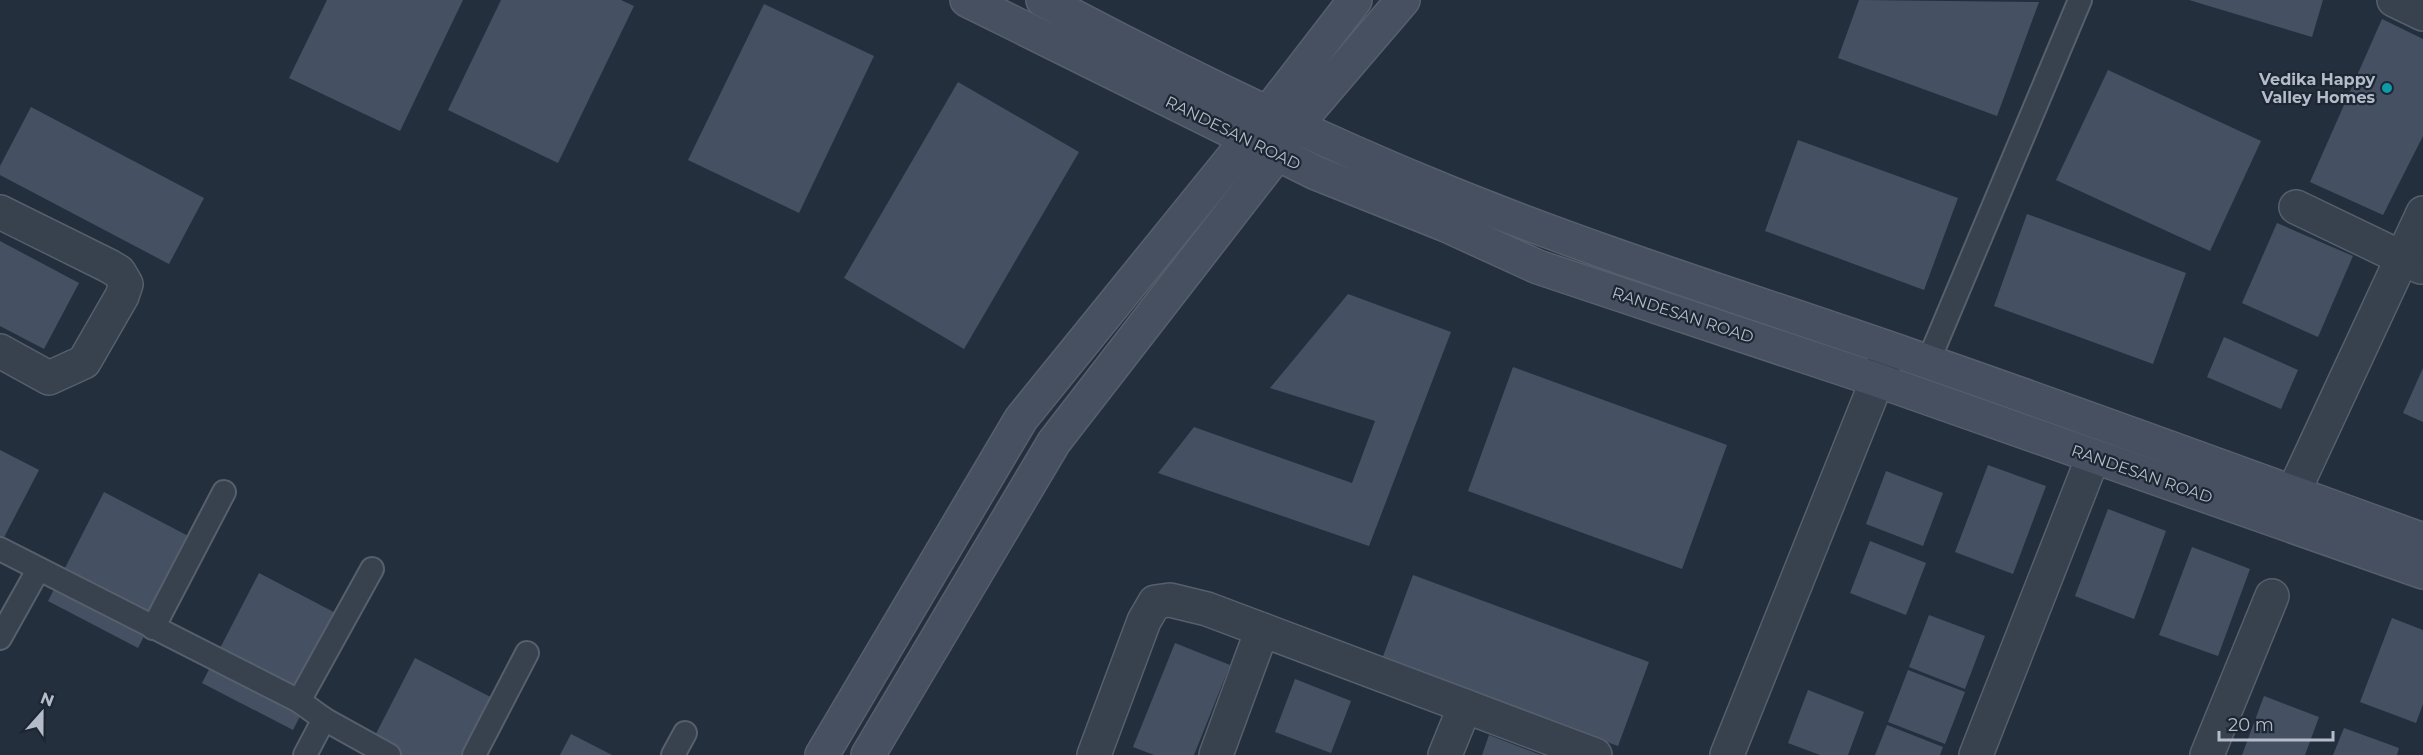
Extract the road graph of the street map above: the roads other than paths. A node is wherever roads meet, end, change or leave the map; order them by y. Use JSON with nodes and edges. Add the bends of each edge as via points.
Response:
{"nodes":[{"id":1,"x":967,"y":0,"type":"edge"},
{"id":2,"x":1043,"y":0,"type":"edge"},
{"id":3,"x":1354,"y":0,"type":"edge"},
{"id":4,"x":1403,"y":0,"type":"edge"},
{"id":5,"x":2080,"y":0,"type":"edge"},
{"id":6,"x":2394,"y":0,"type":"edge"},
{"id":7,"x":2423,"y":14,"type":"edge"},
{"id":8,"x":1266,"y":112,"type":"junction"},
{"id":9,"x":1296,"y":125,"type":"junction"},
{"id":10,"x":1247,"y":140,"type":"junction"},
{"id":11,"x":1277,"y":154,"type":"junction"},
{"id":12,"x":2296,"y":207,"type":"dead end"},
{"id":13,"x":0,"y":212,"type":"edge"},
{"id":14,"x":2423,"y":213,"type":"edge"},
{"id":15,"x":2413,"y":263,"type":"edge"},
{"id":16,"x":1890,"y":348,"type":"junction"},
{"id":17,"x":0,"y":351,"type":"edge"},
{"id":18,"x":1928,"y":362,"type":"junction"},
{"id":19,"x":1877,"y":380,"type":"junction"},
{"id":20,"x":2093,"y":457,"type":"junction"},
{"id":21,"x":224,"y":492,"type":"dead end"},
{"id":22,"x":2293,"y":493,"type":"junction"},
{"id":23,"x":2423,"y":540,"type":"edge"},
{"id":24,"x":0,"y":549,"type":"edge"},
{"id":25,"x":372,"y":569,"type":"dead end"},
{"id":26,"x":38,"y":570,"type":"junction"},
{"id":27,"x":2423,"y":573,"type":"edge"},
{"id":28,"x":2272,"y":597,"type":"dead end"},
{"id":29,"x":153,"y":628,"type":"junction"},
{"id":30,"x":1262,"y":630,"type":"junction"},
{"id":31,"x":0,"y":638,"type":"edge"},
{"id":32,"x":526,"y":653,"type":"dead end"},
{"id":33,"x":299,"y":701,"type":"junction"},
{"id":34,"x":1465,"y":706,"type":"junction"},
{"id":35,"x":324,"y":719,"type":"junction"},
{"id":36,"x":685,"y":733,"type":"dead end"},
{"id":37,"x":305,"y":755,"type":"edge"},
{"id":38,"x":389,"y":755,"type":"edge"},
{"id":39,"x":474,"y":755,"type":"edge"},
{"id":40,"x":673,"y":755,"type":"edge"},
{"id":41,"x":822,"y":755,"type":"edge"},
{"id":42,"x":868,"y":755,"type":"edge"},
{"id":43,"x":1094,"y":755,"type":"edge"},
{"id":44,"x":1216,"y":755,"type":"edge"},
{"id":45,"x":1445,"y":755,"type":"edge"},
{"id":46,"x":1595,"y":755,"type":"edge"},
{"id":47,"x":1727,"y":755,"type":"edge"},
{"id":48,"x":1976,"y":755,"type":"edge"},
{"id":49,"x":2207,"y":755,"type":"edge"}],
"edges":[{"from":1,"to":10,"type":"street","name":"RANDESAN ROAD"},
{"from":2,"to":8,"type":"street","name":"RANDESAN ROAD"},
{"from":3,"to":8,"type":"street"},
{"from":4,"to":9,"type":"street"},
{"from":5,"to":18,"type":"lane"},
{"from":6,"to":7,"type":"street"},
{"from":8,"to":9,"type":"street","name":"RANDESAN ROAD"},
{"from":8,"to":10,"type":"street"},
{"from":9,"to":11,"type":"street"},
{"from":9,"to":16,"type":"street","name":"RANDESAN ROAD","via":[[1457,196],[1683,280]]},
{"from":10,"to":11,"type":"street","name":"RANDESAN ROAD"},
{"from":10,"to":41,"type":"street","via":[[1021,420]]},
{"from":11,"to":19,"type":"street","name":"RANDESAN ROAD","via":[[1538,267]]},
{"from":11,"to":42,"type":"street","via":[[1054,442]]},
{"from":12,"to":15,"type":"street"},
{"from":13,"to":17,"type":"street","via":[[109,266],[119,272],[126,284],[84,362],[48,378]]},
{"from":14,"to":15,"type":"street"},
{"from":15,"to":22,"type":"street"},
{"from":16,"to":18,"type":"street","name":"RANDESAN ROAD"},
{"from":16,"to":19,"type":"street"},
{"from":18,"to":22,"type":"street","name":"RANDESAN ROAD"},
{"from":19,"to":20,"type":"street","name":"RANDESAN ROAD"},
{"from":19,"to":47,"type":"street"},
{"from":20,"to":27,"type":"street","name":"RANDESAN ROAD"},
{"from":20,"to":48,"type":"street"},
{"from":21,"to":29,"type":"lane"},
{"from":22,"to":23,"type":"street","name":"RANDESAN ROAD"},
{"from":24,"to":26,"type":"lane"},
{"from":25,"to":33,"type":"lane"},
{"from":26,"to":29,"type":"lane"},
{"from":26,"to":31,"type":"lane"},
{"from":28,"to":49,"type":"street"},
{"from":29,"to":33,"type":"lane"},
{"from":30,"to":34,"type":"street"},
{"from":30,"to":43,"type":"street","via":[[1188,604],[1155,602],[1144,621]]},
{"from":30,"to":44,"type":"street"},
{"from":32,"to":39,"type":"lane"},
{"from":33,"to":35,"type":"lane"},
{"from":34,"to":45,"type":"street"},
{"from":34,"to":46,"type":"street"},
{"from":35,"to":37,"type":"lane"},
{"from":35,"to":38,"type":"lane"},
{"from":36,"to":40,"type":"lane"}]}
